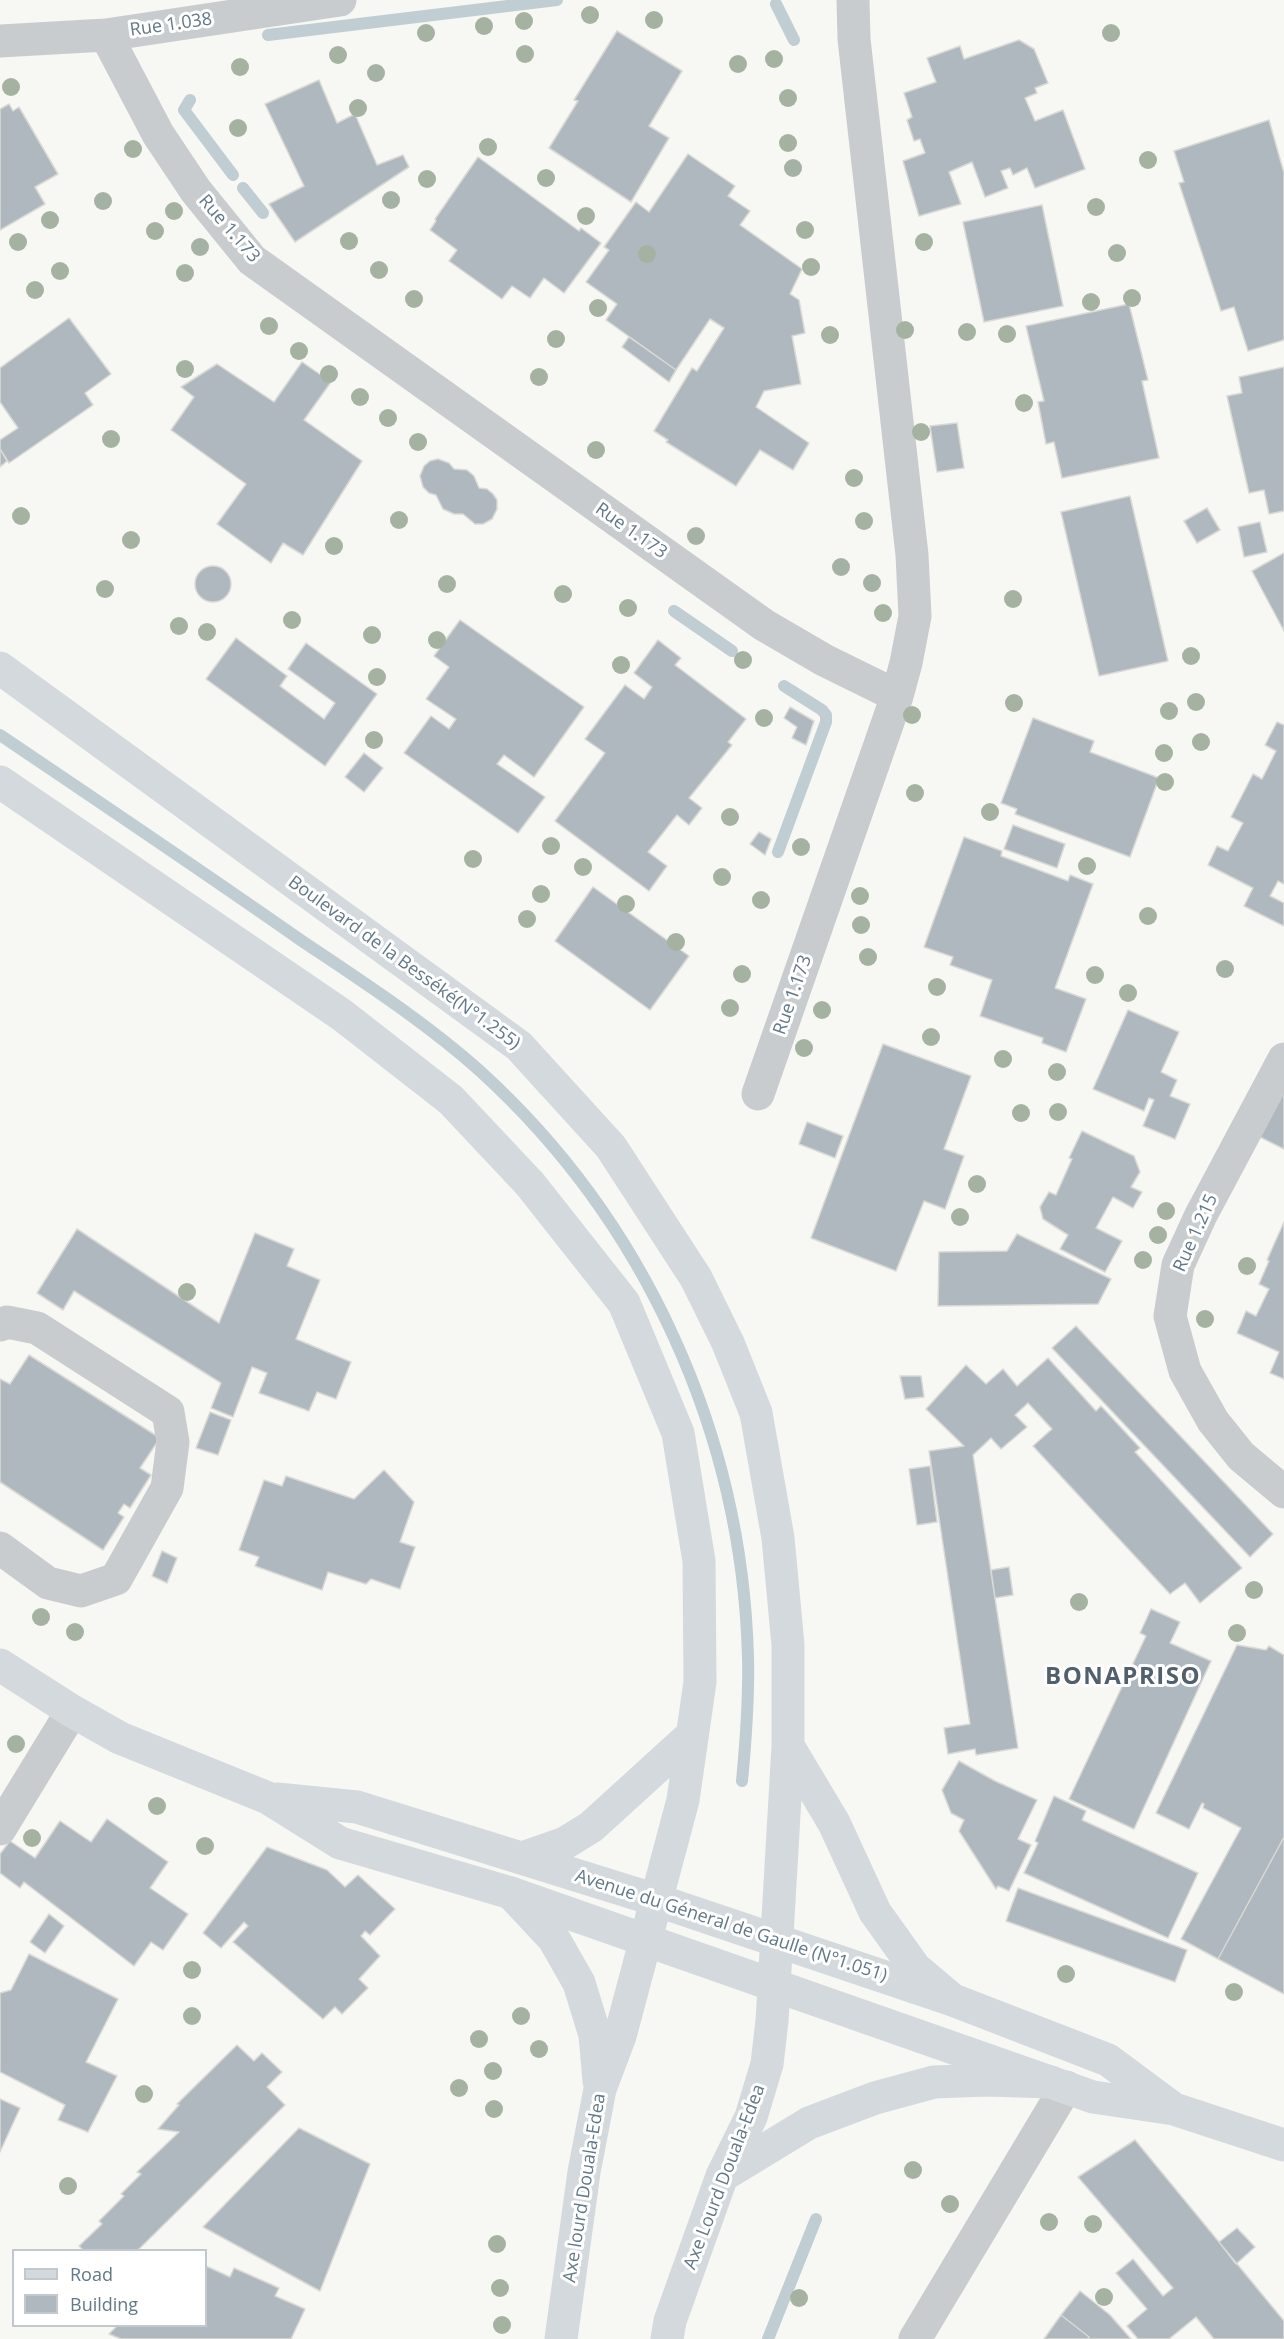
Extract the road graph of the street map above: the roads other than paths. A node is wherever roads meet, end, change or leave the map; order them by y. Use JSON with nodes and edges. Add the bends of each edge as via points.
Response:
{"nodes":[{"id":1,"x":340,"y":0,"type":"edge"},
{"id":2,"x":853,"y":0,"type":"edge"},
{"id":3,"x":106,"y":35,"type":"junction"},
{"id":4,"x":0,"y":41,"type":"edge"},
{"id":5,"x":0,"y":668,"type":"edge"},
{"id":6,"x":897,"y":696,"type":"junction"},
{"id":7,"x":0,"y":782,"type":"edge"},
{"id":8,"x":1284,"y":1059,"type":"edge"},
{"id":9,"x":758,"y":1094,"type":"dead end"},
{"id":10,"x":0,"y":1325,"type":"edge"},
{"id":11,"x":1284,"y":1492,"type":"edge"},
{"id":12,"x":0,"y":1548,"type":"edge"},
{"id":13,"x":0,"y":1665,"type":"edge"},
{"id":14,"x":72,"y":1711,"type":"junction"},
{"id":15,"x":691,"y":1736,"type":"junction"},
{"id":16,"x":788,"y":1746,"type":"junction"},
{"id":17,"x":268,"y":1798,"type":"junction"},
{"id":18,"x":0,"y":1829,"type":"edge"},
{"id":19,"x":522,"y":1858,"type":"junction"},
{"id":20,"x":511,"y":1893,"type":"junction"},
{"id":21,"x":656,"y":1900,"type":"junction"},
{"id":22,"x":646,"y":1940,"type":"junction"},
{"id":23,"x":777,"y":1940,"type":"junction"},
{"id":24,"x":774,"y":1985,"type":"junction"},
{"id":25,"x":953,"y":2000,"type":"junction"},
{"id":26,"x":1058,"y":2084,"type":"junction"},
{"id":27,"x":600,"y":2089,"type":"junction"},
{"id":28,"x":1174,"y":2109,"type":"junction"},
{"id":29,"x":1284,"y":2145,"type":"edge"},
{"id":30,"x":723,"y":2176,"type":"junction"},
{"id":31,"x":561,"y":2339,"type":"edge"},
{"id":32,"x":667,"y":2339,"type":"edge"},
{"id":33,"x":915,"y":2339,"type":"edge"}],
"edges":[{"from":1,"to":3,"type":"street","name":"Rue 1.038"},
{"from":2,"to":6,"type":"street","via":[[854,39],[912,555],[915,616]]},
{"from":3,"to":4,"type":"street","name":"Rue 1.038"},
{"from":3,"to":6,"type":"street","name":"Rue 1.173","via":[[158,134],[196,191],[252,260],[764,625]]},
{"from":5,"to":16,"type":"main road","name":"Boulevard de la Besséké(N°1.255)","via":[[519,1046],[611,1147],[696,1278],[756,1413],[779,1549],[788,1645]]},
{"from":6,"to":9,"type":"street","name":"Rue 1.173"},
{"from":7,"to":15,"type":"main road","via":[[342,1015],[451,1100],[530,1184],[624,1303],[678,1432],[696,1540],[700,1682]]},
{"from":8,"to":11,"type":"street","name":"Rue 1.215","via":[[1178,1265],[1170,1316],[1185,1371],[1213,1421],[1241,1456]]},
{"from":10,"to":12,"type":"street","via":[[7,1322],[38,1328],[168,1412],[173,1442],[167,1488],[116,1579],[81,1591],[48,1583]]},
{"from":13,"to":14,"type":"main road","name":"Avenue du Géneral de Gaulle (N°1.051)"},
{"from":14,"to":17,"type":"main road","name":"Avenue du Géneral de Gaulle (N°1.051)","via":[[120,1738]]},
{"from":14,"to":18,"type":"street"},
{"from":15,"to":19,"type":"main road","via":[[591,1827],[565,1843]]},
{"from":15,"to":21,"type":"main road","via":[[683,1800]]},
{"from":16,"to":23,"type":"main road","name":"Boulevard de la Besséké(N°1.255)"},
{"from":16,"to":25,"type":"main road","via":[[834,1823],[875,1912],[915,1968]]},
{"from":17,"to":19,"type":"main road","name":"Avenue du Géneral de Gaulle (N°1.051)","via":[[357,1807]]},
{"from":17,"to":20,"type":"main road","name":"Avenue du Géneral de Gaulle (N°1.051)","via":[[340,1843]]},
{"from":19,"to":21,"type":"main road","name":"Avenue du Géneral de Gaulle (N°1.051)"},
{"from":20,"to":22,"type":"main road","name":"Avenue du Géneral de Gaulle (N°1.051)"},
{"from":20,"to":27,"type":"main road","via":[[554,1939],[579,1983],[595,2035]]},
{"from":21,"to":22,"type":"main road","name":"Axe lourd Douala-Edea"},
{"from":21,"to":23,"type":"main road","name":"Avenue du Géneral de Gaulle (N°1.051)"},
{"from":22,"to":24,"type":"main road","name":"Avenue du Géneral de Gaulle (N°1.051)"},
{"from":22,"to":27,"type":"main road","name":"Axe lourd Douala-Edea","via":[[620,2036]]},
{"from":23,"to":24,"type":"main road","name":"Axe Lourd Douala-Edea"},
{"from":23,"to":25,"type":"main road","name":"Avenue du Géneral de Gaulle (N°1.051)"},
{"from":24,"to":26,"type":"main road","name":"Avenue du Géneral de Gaulle (N°1.051)"},
{"from":24,"to":30,"type":"main road","name":"Axe Lourd Douala-Edea","via":[[767,2064],[751,2117]]},
{"from":25,"to":28,"type":"main road","name":"Avenue du Géneral de Gaulle (N°1.051)","via":[[1107,2060]]},
{"from":26,"to":28,"type":"main road","name":"Avenue du Géneral de Gaulle (N°1.051)","via":[[1093,2097]]},
{"from":26,"to":30,"type":"main road","via":[[933,2082],[808,2123]]},
{"from":26,"to":33,"type":"street"},
{"from":27,"to":31,"type":"main road","name":"Axe lourd Douala-Edea","via":[[584,2172]]},
{"from":28,"to":29,"type":"main road","name":"Avenue du Géneral de Gaulle (N°1.051)"},
{"from":30,"to":32,"type":"main road","name":"Axe Lourd Douala-Edea","via":[[670,2320]]}]}
